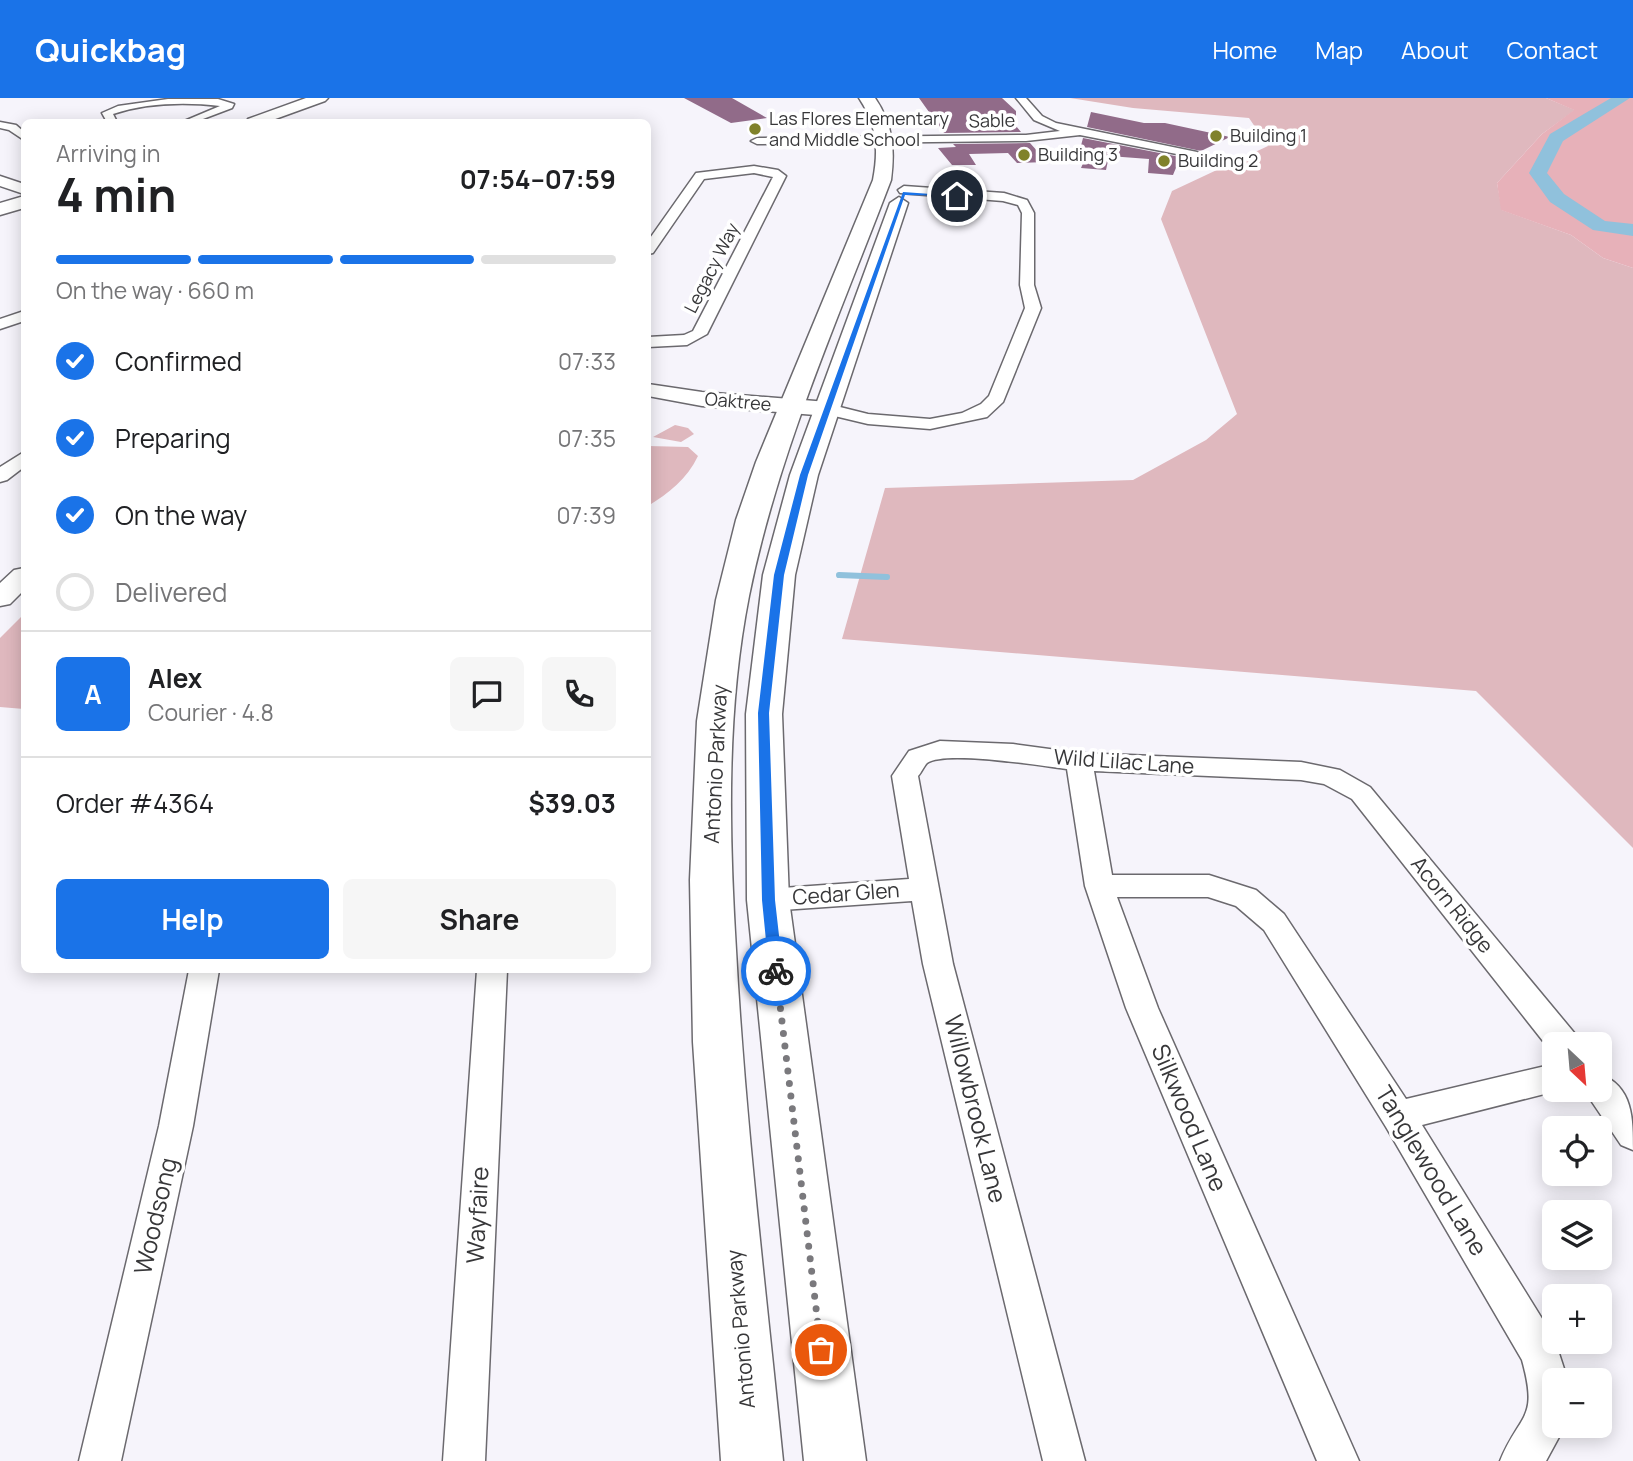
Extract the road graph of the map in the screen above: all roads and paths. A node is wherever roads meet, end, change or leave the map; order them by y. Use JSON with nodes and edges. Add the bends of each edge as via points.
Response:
{"nodes":[{"id":1,"x":320,"y":98,"type":"edge"},
{"id":2,"x":341,"y":98,"type":"edge"},
{"id":3,"x":867,"y":98,"type":"edge"},
{"id":4,"x":1021,"y":98,"type":"edge"},
{"id":5,"x":110,"y":119,"type":"edge"},
{"id":6,"x":196,"y":119,"type":"edge"},
{"id":7,"x":262,"y":119,"type":"edge"},
{"id":8,"x":284,"y":119,"type":"edge"},
{"id":9,"x":0,"y":125,"type":"edge"},
{"id":10,"x":1077,"y":132,"type":"junction"},
{"id":11,"x":21,"y":134,"type":"edge"},
{"id":12,"x":757,"y":141,"type":"dead end"},
{"id":13,"x":1197,"y":155,"type":"dead end"},
{"id":14,"x":903,"y":159,"type":"junction"},
{"id":15,"x":0,"y":181,"type":"edge"},
{"id":16,"x":21,"y":188,"type":"edge"},
{"id":17,"x":21,"y":203,"type":"edge"},
{"id":18,"x":0,"y":209,"type":"edge"},
{"id":19,"x":21,"y":211,"type":"edge"},
{"id":20,"x":0,"y":216,"type":"edge"},
{"id":21,"x":651,"y":246,"type":"edge"},
{"id":22,"x":21,"y":317,"type":"edge"},
{"id":23,"x":0,"y":324,"type":"edge"},
{"id":24,"x":651,"y":342,"type":"edge"},
{"id":25,"x":651,"y":390,"type":"edge"},
{"id":26,"x":810,"y":408,"type":"junction"},
{"id":27,"x":948,"y":419,"type":"joint"},
{"id":28,"x":21,"y":460,"type":"edge"},
{"id":29,"x":0,"y":476,"type":"edge"},
{"id":30,"x":21,"y":579,"type":"edge"},
{"id":31,"x":0,"y":598,"type":"edge"},
{"id":32,"x":918,"y":757,"type":"joint"},
{"id":33,"x":1079,"y":762,"type":"junction"},
{"id":34,"x":1331,"y":776,"type":"joint"},
{"id":35,"x":1099,"y":886,"type":"junction"},
{"id":36,"x":924,"y":889,"type":"junction"},
{"id":37,"x":768,"y":900,"type":"junction"},
{"id":38,"x":203,"y":973,"type":"edge"},
{"id":39,"x":492,"y":973,"type":"edge"},
{"id":40,"x":1555,"y":1032,"type":"edge"},
{"id":41,"x":1542,"y":1081,"type":"edge"},
{"id":42,"x":1610,"y":1102,"type":"edge"},
{"id":43,"x":1398,"y":1116,"type":"junction"},
{"id":44,"x":1633,"y":1134,"type":"edge"},
{"id":45,"x":100,"y":1461,"type":"edge"},
{"id":46,"x":464,"y":1461,"type":"edge"},
{"id":47,"x":752,"y":1461,"type":"edge"},
{"id":48,"x":835,"y":1461,"type":"edge"},
{"id":49,"x":1064,"y":1461,"type":"edge"},
{"id":50,"x":1338,"y":1461,"type":"edge"},
{"id":51,"x":1521,"y":1461,"type":"edge"}],
"edges":[{"from":1,"to":7,"type":"main road"},
{"from":2,"to":8,"type":"main road"},
{"from":3,"to":14,"type":"main road","name":"Antonio Parkway"},
{"from":4,"to":10,"type":"street","name":"Sable","via":[[1043,122]]},
{"from":5,"to":6,"type":"street","via":[[107,113],[145,104],[229,104]]},
{"from":9,"to":11,"type":"street"},
{"from":10,"to":13,"type":"street","name":"Sable"},
{"from":10,"to":14,"type":"street","name":"Sable"},
{"from":12,"to":14,"type":"street"},
{"from":14,"to":26,"type":"main road","name":"Antonio Parkway"},
{"from":14,"to":26,"type":"main road","name":"Antonio Parkway","via":[[882,180]]},
{"from":14,"to":27,"type":"street","via":[[962,194],[1004,197],[1023,203],[1028,213],[1027,285],[1033,308],[997,398],[981,413]]},
{"from":15,"to":16,"type":"street"},
{"from":17,"to":18,"type":"main road"},
{"from":19,"to":20,"type":"main road"},
{"from":21,"to":24,"type":"street","name":"Legacy Way","via":[[700,176],[757,170],[780,176],[699,334],[687,341]]},
{"from":22,"to":23,"type":"street"},
{"from":25,"to":26,"type":"street","name":"Oaktree"},
{"from":26,"to":27,"type":"street","via":[[930,424]]},
{"from":26,"to":37,"type":"main road","name":"Antonio Parkway","via":[[804,475],[779,575],[764,713]]},
{"from":26,"to":47,"type":"main road","name":"Antonio Parkway","via":[[765,478],[737,575],[714,734],[711,880],[717,1042]]},
{"from":28,"to":29,"type":"street"},
{"from":30,"to":31,"type":"street"},
{"from":32,"to":33,"type":"street","name":"Wild Lilac Lane","via":[[940,749]]},
{"from":32,"to":36,"type":"street","name":"Willowbrook Lane","via":[[905,776]]},
{"from":33,"to":34,"type":"street","name":"Wild Lilac Lane"},
{"from":33,"to":35,"type":"street","name":"Silkwood Lane"},
{"from":34,"to":40,"type":"street","name":"Acorn Ridge","via":[[1362,793]]},
{"from":35,"to":43,"type":"street","name":"Tanglewood Lane","via":[[1209,887],[1246,898],[1274,922]]},
{"from":35,"to":50,"type":"street","name":"Silkwood Lane","via":[[1142,1008]]},
{"from":36,"to":37,"type":"street","name":"Cedar Glen"},
{"from":36,"to":49,"type":"street","name":"Willowbrook Lane"},
{"from":37,"to":48,"type":"main road","name":"Antonio Parkway"},
{"from":38,"to":45,"type":"street","name":"Woodsong","via":[[176,1126]]},
{"from":39,"to":46,"type":"street","name":"Wayfaire"},
{"from":41,"to":43,"type":"street"},
{"from":42,"to":44,"type":"street"},
{"from":43,"to":51,"type":"street","name":"Tanglewood Lane","via":[[1540,1352],[1552,1392],[1546,1425]]}]}
